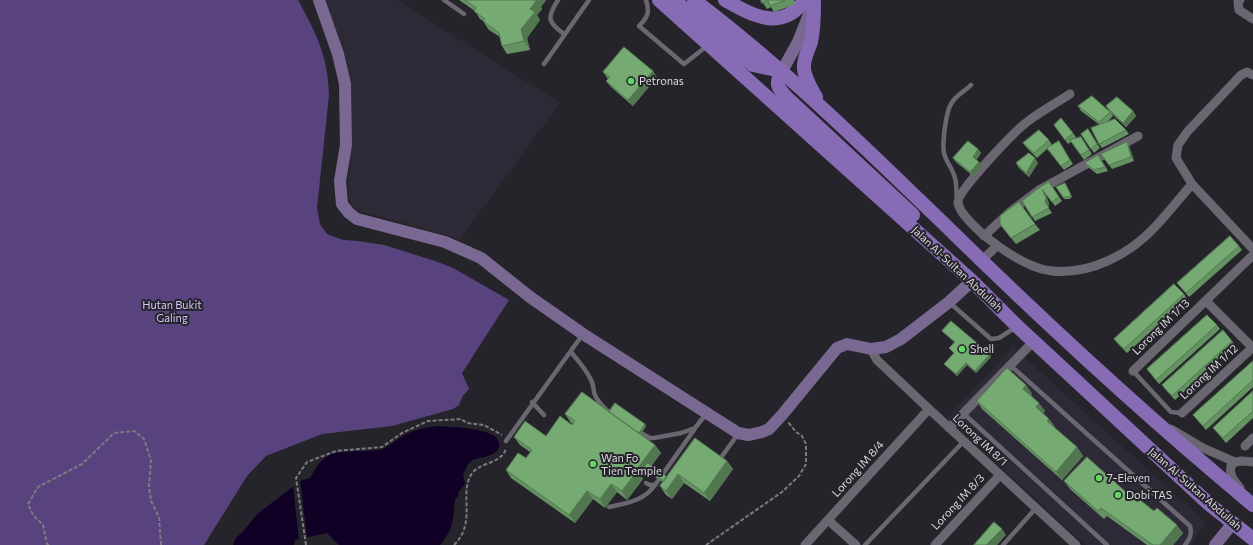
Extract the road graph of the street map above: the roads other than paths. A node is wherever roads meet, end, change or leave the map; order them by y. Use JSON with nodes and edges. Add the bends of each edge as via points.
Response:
{"nodes":[{"id":1,"x":320,"y":0,"type":"edge"},
{"id":2,"x":444,"y":0,"type":"edge"},
{"id":3,"x":558,"y":0,"type":"edge"},
{"id":4,"x":589,"y":0,"type":"edge"},
{"id":5,"x":646,"y":0,"type":"edge"},
{"id":6,"x":659,"y":0,"type":"edge"},
{"id":7,"x":674,"y":0,"type":"edge"},
{"id":8,"x":694,"y":0,"type":"edge"},
{"id":9,"x":725,"y":0,"type":"edge"},
{"id":10,"x":1240,"y":0,"type":"edge"},
{"id":11,"x":811,"y":1,"type":"edge"},
{"id":12,"x":464,"y":14,"type":"dead end"},
{"id":13,"x":1253,"y":19,"type":"edge"},
{"id":14,"x":564,"y":34,"type":"junction"},
{"id":15,"x":710,"y":44,"type":"junction"},
{"id":16,"x":544,"y":64,"type":"dead end"},
{"id":17,"x":782,"y":71,"type":"junction"},
{"id":18,"x":1253,"y":75,"type":"edge"},
{"id":19,"x":971,"y":85,"type":"dead end"},
{"id":20,"x":1070,"y":94,"type":"dead end"},
{"id":21,"x":821,"y":107,"type":"junction"},
{"id":22,"x":1138,"y":136,"type":"dead end"},
{"id":23,"x":1192,"y":184,"type":"junction"},
{"id":24,"x":958,"y":201,"type":"junction"},
{"id":25,"x":984,"y":236,"type":"junction"},
{"id":26,"x":997,"y":246,"type":"junction"},
{"id":27,"x":1253,"y":248,"type":"edge"},
{"id":28,"x":1253,"y":255,"type":"edge"},
{"id":29,"x":982,"y":260,"type":"junction"},
{"id":30,"x":972,"y":281,"type":"junction"},
{"id":31,"x":1206,"y":301,"type":"junction"},
{"id":32,"x":950,"y":302,"type":"junction"},
{"id":33,"x":1017,"y":326,"type":"junction"},
{"id":34,"x":583,"y":334,"type":"junction"},
{"id":35,"x":1034,"y":341,"type":"junction"},
{"id":36,"x":1253,"y":348,"type":"edge"},
{"id":37,"x":871,"y":349,"type":"junction"},
{"id":38,"x":571,"y":352,"type":"junction"},
{"id":39,"x":1010,"y":365,"type":"junction"},
{"id":40,"x":1133,"y":371,"type":"joint"},
{"id":41,"x":532,"y":402,"type":"junction"},
{"id":42,"x":929,"y":409,"type":"junction"},
{"id":43,"x":1182,"y":413,"type":"joint"},
{"id":44,"x":544,"y":414,"type":"dead end"},
{"id":45,"x":611,"y":414,"type":"edge"},
{"id":46,"x":706,"y":414,"type":"junction"},
{"id":47,"x":963,"y":414,"type":"junction"},
{"id":48,"x":1148,"y":415,"type":"junction"},
{"id":49,"x":695,"y":428,"type":"junction"},
{"id":50,"x":949,"y":428,"type":"junction"},
{"id":51,"x":642,"y":433,"type":"edge"},
{"id":52,"x":738,"y":433,"type":"junction"},
{"id":53,"x":1253,"y":438,"type":"edge"},
{"id":54,"x":506,"y":440,"type":"road end"},
{"id":55,"x":964,"y":441,"type":"junction"},
{"id":56,"x":1245,"y":446,"type":"dead end"},
{"id":57,"x":720,"y":458,"type":"edge"},
{"id":58,"x":1235,"y":462,"type":"junction"},
{"id":59,"x":1253,"y":462,"type":"edge"},
{"id":60,"x":1000,"y":475,"type":"junction"},
{"id":61,"x":646,"y":483,"type":"dead end"},
{"id":62,"x":655,"y":485,"type":"junction"},
{"id":63,"x":1252,"y":504,"type":"edge"},
{"id":64,"x":609,"y":506,"type":"dead end"},
{"id":65,"x":1036,"y":508,"type":"junction"},
{"id":66,"x":828,"y":520,"type":"junction"},
{"id":67,"x":1232,"y":522,"type":"junction"},
{"id":68,"x":1253,"y":539,"type":"edge"},
{"id":69,"x":1072,"y":544,"type":"edge"},
{"id":70,"x":806,"y":545,"type":"edge"},
{"id":71,"x":856,"y":545,"type":"edge"},
{"id":72,"x":865,"y":545,"type":"edge"},
{"id":73,"x":935,"y":545,"type":"edge"},
{"id":74,"x":1003,"y":545,"type":"edge"},
{"id":75,"x":1107,"y":545,"type":"edge"},
{"id":76,"x":1185,"y":545,"type":"edge"},
{"id":77,"x":1215,"y":545,"type":"edge"}],
"edges":[{"from":1,"to":34,"type":"street","via":[[345,84],[346,145],[340,181],[342,204],[349,213],[357,219],[445,242],[481,258]]},
{"from":2,"to":12,"type":"lane"},
{"from":3,"to":14,"type":"lane","via":[[550,20],[553,26]]},
{"from":4,"to":14,"type":"lane"},
{"from":5,"to":15,"type":"lane","via":[[647,17],[639,26],[684,64]]},
{"from":6,"to":15,"type":"main road","name":"Jalan Al-Sultan Abdullah"},
{"from":7,"to":17,"type":"main road","via":[[753,65]]},
{"from":8,"to":17,"type":"main road","name":"Jalan Al-Sultan Abdullah"},
{"from":9,"to":11,"type":"main road","via":[[754,15],[781,18],[794,13]]},
{"from":10,"to":13,"type":"street","via":[[1239,10]]},
{"from":11,"to":17,"type":"street","via":[[798,42]]},
{"from":11,"to":21,"type":"main road","via":[[814,25],[804,68],[807,80]]},
{"from":14,"to":16,"type":"lane"},
{"from":15,"to":30,"type":"main road","name":"Jalan Al-Sultan Abdullah"},
{"from":17,"to":21,"type":"main road","name":"Jalan Al-Sultan Abdullah"},
{"from":17,"to":30,"type":"main road","via":[[777,80],[778,87],[786,97],[886,189]]},
{"from":18,"to":23,"type":"street","via":[[1246,72],[1241,75],[1178,145],[1176,158]]},
{"from":19,"to":24,"type":"lane","via":[[950,105],[943,142],[944,152],[956,180]]},
{"from":20,"to":24,"type":"street","via":[[1015,131],[972,179]]},
{"from":21,"to":29,"type":"main road","name":"Jalan Al-Sultan Abdullah"},
{"from":22,"to":25,"type":"street","via":[[1039,190],[1010,211]]},
{"from":23,"to":26,"type":"street","via":[[1154,228],[1128,250],[1089,268],[1068,272],[1046,270],[1024,262]]},
{"from":23,"to":27,"type":"street"},
{"from":24,"to":25,"type":"street","via":[[960,210]]},
{"from":25,"to":26,"type":"street"},
{"from":26,"to":29,"type":"street"},
{"from":28,"to":31,"type":"street","name":"Lorong IM 1/13"},
{"from":29,"to":48,"type":"main road","name":"Jalan Al-Sultan Abdullah"},
{"from":30,"to":32,"type":"street"},
{"from":30,"to":33,"type":"main road","name":"Jalan Al-Sultan Abdullah"},
{"from":31,"to":36,"type":"street"},
{"from":31,"to":40,"type":"street","name":"Lorong IM 1/13"},
{"from":32,"to":33,"type":"lane","via":[[991,339],[999,338]]},
{"from":32,"to":37,"type":"street","via":[[901,339],[886,347]]},
{"from":33,"to":35,"type":"main road","name":"Jalan Al-Sultan Abdullah"},
{"from":34,"to":38,"type":"lane"},
{"from":34,"to":46,"type":"street"},
{"from":35,"to":39,"type":"street"},
{"from":35,"to":67,"type":"main road","name":"Jalan Al-Sultan Abdullah","via":[[1209,504]]},
{"from":36,"to":43,"type":"street","name":"Lorong IM 1/12"},
{"from":37,"to":42,"type":"street","name":"Lorong IM 8/1","via":[[877,360]]},
{"from":37,"to":52,"type":"street","via":[[846,344],[837,348],[770,429],[749,435]]},
{"from":38,"to":41,"type":"lane"},
{"from":38,"to":45,"type":"lane","via":[[594,385],[600,404]]},
{"from":39,"to":47,"type":"street"},
{"from":39,"to":76,"type":"lane","via":[[1190,526],[1192,531]]},
{"from":40,"to":43,"type":"lane","via":[[1171,412]]},
{"from":41,"to":44,"type":"lane"},
{"from":41,"to":54,"type":"lane"},
{"from":42,"to":50,"type":"street","name":"Lorong IM 8/1"},
{"from":42,"to":66,"type":"street","name":"Lorong IM 8/4"},
{"from":46,"to":49,"type":"lane"},
{"from":46,"to":52,"type":"street"},
{"from":47,"to":50,"type":"street"},
{"from":47,"to":75,"type":"lane"},
{"from":48,"to":58,"type":"street","via":[[1203,448]]},
{"from":48,"to":63,"type":"main road","name":"Jalan Al-Sultan Abdullah"},
{"from":49,"to":51,"type":"lane","via":[[654,438]]},
{"from":49,"to":62,"type":"lane"},
{"from":50,"to":55,"type":"street","name":"Lorong IM 8/1"},
{"from":52,"to":57,"type":"lane"},
{"from":53,"to":56,"type":"street"},
{"from":55,"to":60,"type":"street","name":"Lorong IM 8/1"},
{"from":55,"to":72,"type":"lane"},
{"from":58,"to":59,"type":"street"},
{"from":58,"to":63,"type":"street","via":[[1230,466],[1230,476]]},
{"from":60,"to":65,"type":"street","name":"Lorong IM 8/1"},
{"from":60,"to":73,"type":"street","name":"Lorong IM 8/3"},
{"from":61,"to":62,"type":"lane"},
{"from":62,"to":64,"type":"lane","via":[[650,492],[634,502]]},
{"from":65,"to":69,"type":"street","name":"Lorong IM 8/1"},
{"from":65,"to":74,"type":"lane"},
{"from":66,"to":70,"type":"street","name":"Lorong IM 8/4"},
{"from":66,"to":71,"type":"street"},
{"from":67,"to":68,"type":"main road","name":"Jalan Al-Sultan Abdullah"},
{"from":67,"to":77,"type":"street"}]}
